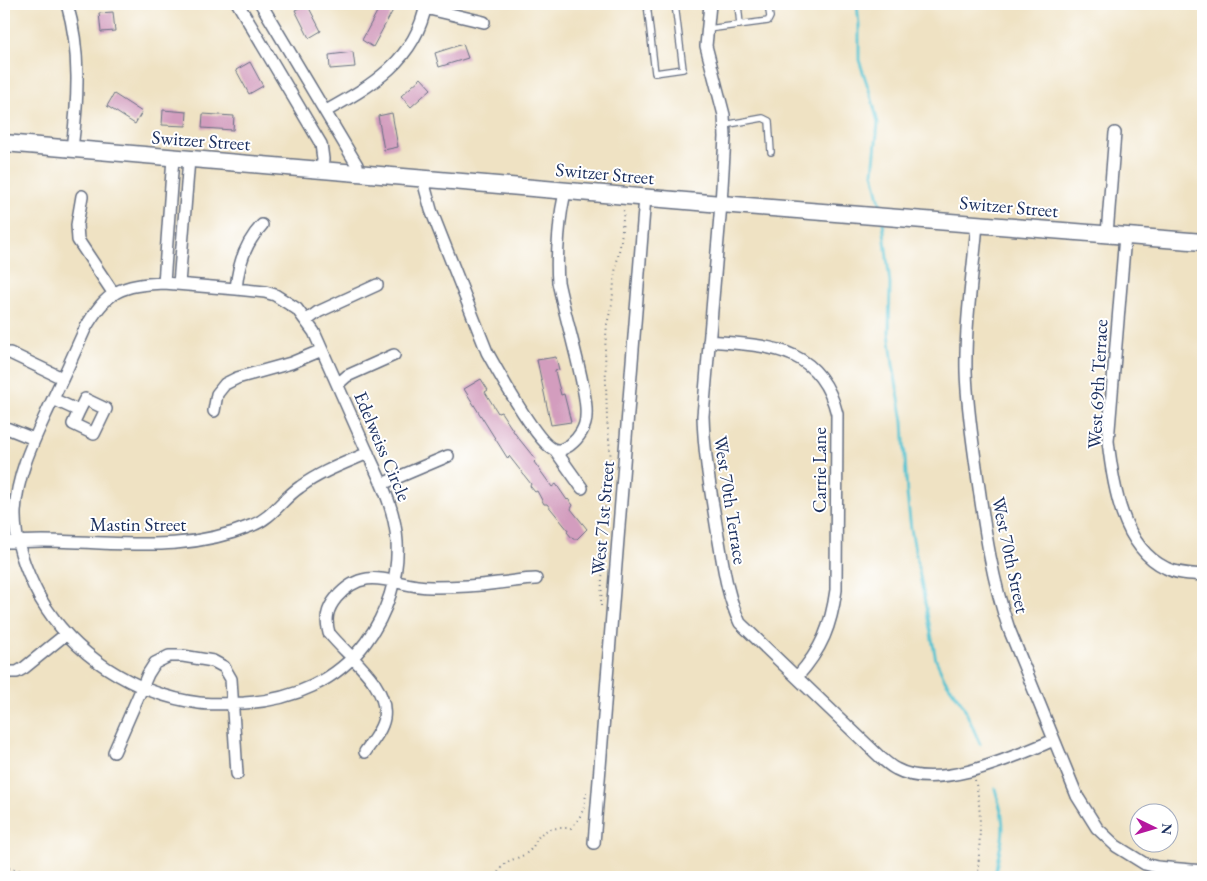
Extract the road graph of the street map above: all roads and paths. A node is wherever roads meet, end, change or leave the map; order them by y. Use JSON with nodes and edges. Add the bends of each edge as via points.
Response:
{"nodes":[{"id":1,"x":67,"y":4,"type":"edge"},
{"id":2,"x":238,"y":4,"type":"edge"},
{"id":3,"x":261,"y":4,"type":"edge"},
{"id":4,"x":647,"y":4,"type":"edge"},
{"id":5,"x":675,"y":4,"type":"edge"},
{"id":6,"x":685,"y":4,"type":"edge"},
{"id":7,"x":710,"y":4,"type":"edge"},
{"id":8,"x":738,"y":4,"type":"edge"},
{"id":9,"x":768,"y":4,"type":"edge"},
{"id":10,"x":425,"y":6,"type":"edge"},
{"id":11,"x":484,"y":22,"type":"dead end"},
{"id":12,"x":740,"y":25,"type":"junction"},
{"id":13,"x":708,"y":28,"type":"junction"},
{"id":14,"x":326,"y":111,"type":"junction"},
{"id":15,"x":724,"y":125,"type":"junction"},
{"id":16,"x":1115,"y":132,"type":"dead end"},
{"id":17,"x":4,"y":144,"type":"edge"},
{"id":18,"x":72,"y":149,"type":"junction"},
{"id":19,"x":771,"y":152,"type":"dead end"},
{"id":20,"x":181,"y":159,"type":"junction"},
{"id":21,"x":322,"y":170,"type":"junction"},
{"id":22,"x":357,"y":172,"type":"junction"},
{"id":23,"x":424,"y":178,"type":"junction"},
{"id":24,"x":566,"y":190,"type":"junction"},
{"id":25,"x":82,"y":196,"type":"dead end"},
{"id":26,"x":645,"y":197,"type":"junction"},
{"id":27,"x":625,"y":204,"type":"dead end"},
{"id":28,"x":721,"y":204,"type":"junction"},
{"id":29,"x":977,"y":224,"type":"junction"},
{"id":30,"x":262,"y":225,"type":"dead end"},
{"id":31,"x":1107,"y":234,"type":"junction"},
{"id":32,"x":1125,"y":236,"type":"junction"},
{"id":33,"x":1203,"y":242,"type":"edge"},
{"id":34,"x":164,"y":283,"type":"junction"},
{"id":35,"x":179,"y":284,"type":"junction"},
{"id":36,"x":377,"y":285,"type":"dead end"},
{"id":37,"x":236,"y":289,"type":"junction"},
{"id":38,"x":114,"y":294,"type":"junction"},
{"id":39,"x":307,"y":320,"type":"junction"},
{"id":40,"x":709,"y":341,"type":"junction"},
{"id":41,"x":322,"y":350,"type":"junction"},
{"id":42,"x":10,"y":353,"type":"dead end"},
{"id":43,"x":394,"y":355,"type":"dead end"},
{"id":44,"x":62,"y":378,"type":"junction"},
{"id":45,"x":338,"y":384,"type":"junction"},
{"id":46,"x":53,"y":399,"type":"junction"},
{"id":47,"x":79,"y":411,"type":"dead end"},
{"id":48,"x":214,"y":412,"type":"dead end"},
{"id":49,"x":4,"y":427,"type":"edge"},
{"id":50,"x":34,"y":439,"type":"junction"},
{"id":51,"x":555,"y":450,"type":"junction"},
{"id":52,"x":368,"y":453,"type":"junction"},
{"id":53,"x":448,"y":456,"type":"dead end"},
{"id":54,"x":382,"y":484,"type":"junction"},
{"id":55,"x":582,"y":488,"type":"dead end"},
{"id":56,"x":610,"y":523,"type":"dead end"},
{"id":57,"x":4,"y":542,"type":"edge"},
{"id":58,"x":18,"y":542,"type":"junction"},
{"id":59,"x":605,"y":564,"type":"dead end"},
{"id":60,"x":1203,"y":575,"type":"edge"},
{"id":61,"x":536,"y":579,"type":"dead end"},
{"id":62,"x":394,"y":581,"type":"junction"},
{"id":63,"x":601,"y":614,"type":"dead end"},
{"id":64,"x":66,"y":634,"type":"junction"},
{"id":65,"x":352,"y":658,"type":"junction"},
{"id":66,"x":4,"y":672,"type":"edge"},
{"id":67,"x":797,"y":677,"type":"junction"},
{"id":68,"x":142,"y":687,"type":"junction"},
{"id":69,"x":233,"y":703,"type":"junction"},
{"id":70,"x":1054,"y":740,"type":"junction"},
{"id":71,"x":114,"y":752,"type":"dead end"},
{"id":72,"x":365,"y":752,"type":"dead end"},
{"id":73,"x":972,"y":770,"type":"junction"},
{"id":74,"x":237,"y":774,"type":"dead end"},
{"id":75,"x":587,"y":785,"type":"dead end"},
{"id":76,"x":594,"y":843,"type":"dead end"},
{"id":77,"x":4,"y":867,"type":"edge"},
{"id":78,"x":1203,"y":871,"type":"edge"},
{"id":79,"x":35,"y":877,"type":"edge"},
{"id":80,"x":496,"y":877,"type":"edge"},
{"id":81,"x":978,"y":877,"type":"edge"}],
"edges":[{"from":1,"to":18,"type":"street","via":[[76,51]]},
{"from":2,"to":21,"type":"street","via":[[321,144]]},
{"from":3,"to":14,"type":"street"},
{"from":4,"to":5,"type":"lane","via":[[656,73],[683,69]]},
{"from":5,"to":6,"type":"lane"},
{"from":7,"to":13,"type":"street","name":"West 70th Terrace"},
{"from":8,"to":12,"type":"lane"},
{"from":9,"to":12,"type":"lane","via":[[768,21]]},
{"from":10,"to":11,"type":"street"},
{"from":10,"to":14,"type":"street","via":[[406,49],[389,70],[368,88]]},
{"from":12,"to":13,"type":"lane"},
{"from":13,"to":15,"type":"street","name":"West 70th Terrace","via":[[706,46]]},
{"from":14,"to":22,"type":"street","via":[[357,165]]},
{"from":15,"to":19,"type":"lane","via":[[763,118],[768,121]]},
{"from":15,"to":28,"type":"street","name":"West 70th Terrace"},
{"from":16,"to":31,"type":"street"},
{"from":17,"to":18,"type":"street","name":"Switzer Street"},
{"from":18,"to":20,"type":"street","name":"Switzer Street"},
{"from":20,"to":21,"type":"street","name":"Switzer Street"},
{"from":20,"to":34,"type":"street"},
{"from":20,"to":35,"type":"street"},
{"from":21,"to":22,"type":"street","name":"Switzer Street"},
{"from":22,"to":23,"type":"street","name":"Switzer Street"},
{"from":23,"to":24,"type":"street","name":"Switzer Street"},
{"from":23,"to":51,"type":"street","via":[[431,210],[487,352],[532,425]]},
{"from":24,"to":26,"type":"street","name":"Switzer Street"},
{"from":24,"to":51,"type":"street","via":[[556,270],[579,369],[586,418],[583,430],[574,442],[562,450]]},
{"from":25,"to":38,"type":"street","via":[[78,240]]},
{"from":26,"to":28,"type":"street","name":"Switzer Street"},
{"from":26,"to":76,"type":"street","name":"West 71st Street"},
{"from":27,"to":56,"type":"path","via":[[605,350],[612,460],[606,472],[602,500]]},
{"from":28,"to":29,"type":"street","name":"Switzer Street"},
{"from":28,"to":40,"type":"street","name":"West 70th Terrace"},
{"from":29,"to":31,"type":"street","name":"Switzer Street"},
{"from":29,"to":70,"type":"street","name":"West 70th Street","via":[[966,370],[969,416],[987,544],[1001,604]]},
{"from":30,"to":37,"type":"street","via":[[240,260]]},
{"from":31,"to":32,"type":"street","name":"Switzer Street"},
{"from":32,"to":33,"type":"street","name":"Switzer Street"},
{"from":32,"to":60,"type":"street","name":"West 69th Terrace","via":[[1108,433],[1111,470],[1128,528],[1139,548],[1166,568]]},
{"from":34,"to":35,"type":"street","name":"Edelweiss Circle"},
{"from":34,"to":38,"type":"street","name":"Edelweiss Circle","via":[[136,284]]},
{"from":35,"to":37,"type":"street","name":"Edelweiss Circle"},
{"from":36,"to":39,"type":"street"},
{"from":37,"to":39,"type":"street","name":"Edelweiss Circle","via":[[275,295],[297,309]]},
{"from":38,"to":44,"type":"street","name":"Edelweiss Circle","via":[[94,313]]},
{"from":39,"to":41,"type":"street","name":"Edelweiss Circle"},
{"from":40,"to":67,"type":"street","name":"West 70th Terrace","via":[[703,436],[728,595],[740,623]]},
{"from":40,"to":67,"type":"street","name":"Carrie Lane","via":[[762,346],[796,356],[820,376],[834,404],[836,590],[833,614],[821,646]]},
{"from":41,"to":45,"type":"street","name":"Edelweiss Circle"},
{"from":41,"to":48,"type":"street","via":[[226,384],[217,394]]},
{"from":42,"to":44,"type":"street"},
{"from":43,"to":45,"type":"street","name":"Edelweiss Circle","via":[[347,376]]},
{"from":44,"to":46,"type":"street","name":"Edelweiss Circle"},
{"from":45,"to":52,"type":"street","name":"Edelweiss Circle"},
{"from":46,"to":47,"type":"street"},
{"from":46,"to":50,"type":"street","name":"Edelweiss Circle"},
{"from":49,"to":50,"type":"street"},
{"from":50,"to":58,"type":"street","name":"Edelweiss Circle","via":[[18,483],[15,513]]},
{"from":51,"to":55,"type":"street"},
{"from":52,"to":54,"type":"street","name":"Edelweiss Circle"},
{"from":52,"to":58,"type":"street","name":"Mastin Street","via":[[315,477],[263,520],[227,534],[158,545]]},
{"from":53,"to":54,"type":"street"},
{"from":54,"to":62,"type":"street","name":"Edelweiss Circle","via":[[395,524]]},
{"from":57,"to":58,"type":"street","name":"Mastin Street"},
{"from":58,"to":64,"type":"street","name":"Edelweiss Circle","via":[[30,580]]},
{"from":59,"to":63,"type":"path"},
{"from":61,"to":62,"type":"street","via":[[430,587]]},
{"from":62,"to":65,"type":"street","name":"Edelweiss Circle","via":[[373,633]]},
{"from":62,"to":65,"type":"street","via":[[381,578],[356,581],[336,598],[328,610],[328,633]]},
{"from":64,"to":66,"type":"street","via":[[24,668],[17,672]]},
{"from":64,"to":68,"type":"street","name":"Edelweiss Circle","via":[[99,663]]},
{"from":65,"to":69,"type":"street","name":"Edelweiss Circle","via":[[337,672],[296,694]]},
{"from":65,"to":72,"type":"street","via":[[376,684],[382,698],[384,718]]},
{"from":67,"to":73,"type":"street","name":"West 70th Terrace","via":[[896,769],[914,776],[933,778]]},
{"from":68,"to":69,"type":"street","name":"Edelweiss Circle","via":[[198,703]]},
{"from":68,"to":69,"type":"street","via":[[155,663],[169,656],[213,660],[224,667],[231,679]]},
{"from":68,"to":71,"type":"street"},
{"from":69,"to":74,"type":"street"},
{"from":70,"to":73,"type":"street","name":"West 70th Terrace"},
{"from":70,"to":78,"type":"street","name":"West 70th Street","via":[[1084,809],[1106,838],[1145,864]]},
{"from":73,"to":81,"type":"path","via":[[979,810]]},
{"from":75,"to":80,"type":"path","via":[[583,811],[571,828],[545,830],[531,849],[504,863]]},
{"from":77,"to":79,"type":"path","via":[[28,872]]}]}
